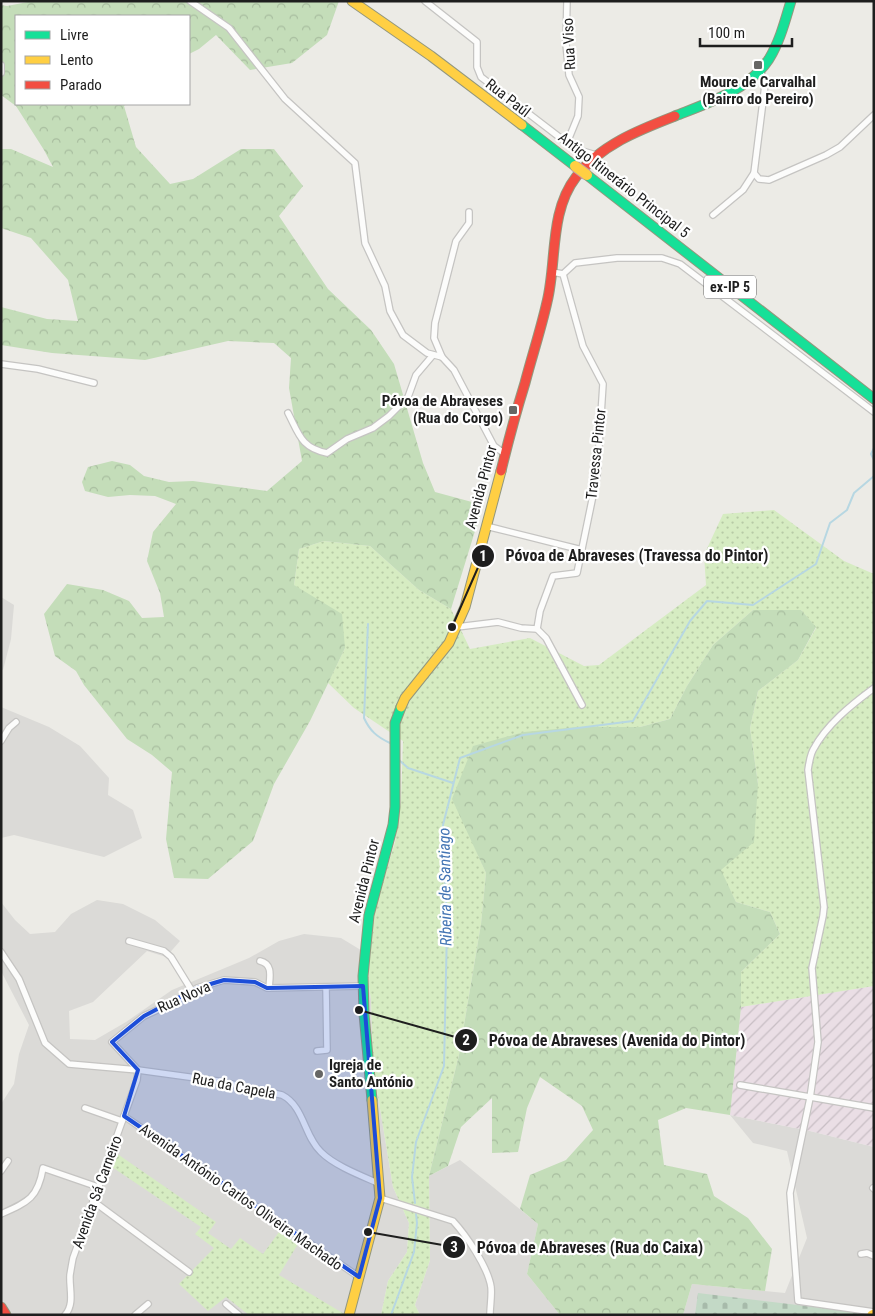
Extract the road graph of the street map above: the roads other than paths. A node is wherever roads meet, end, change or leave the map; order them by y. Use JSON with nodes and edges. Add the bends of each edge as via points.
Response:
{"nodes":[{"id":1,"x":190,"y":1,"type":"edge"},
{"id":2,"x":352,"y":1,"type":"edge"},
{"id":3,"x":426,"y":1,"type":"edge"},
{"id":4,"x":567,"y":1,"type":"edge"},
{"id":5,"x":791,"y":1,"type":"edge"},
{"id":6,"x":1,"y":65,"type":"edge"},
{"id":7,"x":760,"y":69,"type":"junction"},
{"id":8,"x":1,"y":73,"type":"edge"},
{"id":9,"x":874,"y":115,"type":"edge"},
{"id":10,"x":567,"y":143,"type":"junction"},
{"id":11,"x":596,"y":155,"type":"junction"},
{"id":12,"x":754,"y":173,"type":"junction"},
{"id":13,"x":469,"y":212,"type":"dead end"},
{"id":14,"x":713,"y":215,"type":"dead end"},
{"id":15,"x":552,"y":272,"type":"junction"},
{"id":16,"x":563,"y":274,"type":"junction"},
{"id":17,"x":434,"y":355,"type":"junction"},
{"id":18,"x":442,"y":357,"type":"junction"},
{"id":19,"x":1,"y":364,"type":"edge"},
{"id":20,"x":94,"y":383,"type":"dead end"},
{"id":21,"x":874,"y":399,"type":"edge"},
{"id":22,"x":874,"y":412,"type":"edge"},
{"id":23,"x":288,"y":413,"type":"dead end"},
{"id":24,"x":505,"y":454,"type":"junction"},
{"id":25,"x":486,"y":526,"type":"junction"},
{"id":26,"x":582,"y":550,"type":"junction"},
{"id":27,"x":457,"y":627,"type":"junction"},
{"id":28,"x":537,"y":629,"type":"junction"},
{"id":29,"x":874,"y":688,"type":"edge"},
{"id":30,"x":582,"y":705,"type":"dead end"},
{"id":31,"x":16,"y":722,"type":"dead end"},
{"id":32,"x":1,"y":741,"type":"edge"},
{"id":33,"x":129,"y":941,"type":"dead end"},
{"id":34,"x":1,"y":952,"type":"edge"},
{"id":35,"x":260,"y":961,"type":"dead end"},
{"id":36,"x":363,"y":986,"type":"junction"},
{"id":37,"x":326,"y":987,"type":"junction"},
{"id":38,"x":270,"y":988,"type":"junction"},
{"id":39,"x":192,"y":991,"type":"junction"},
{"id":40,"x":317,"y":1051,"type":"dead end"},
{"id":41,"x":138,"y":1070,"type":"junction"},
{"id":42,"x":740,"y":1085,"type":"dead end"},
{"id":43,"x":810,"y":1098,"type":"junction"},
{"id":44,"x":85,"y":1108,"type":"dead end"},
{"id":45,"x":874,"y":1108,"type":"edge"},
{"id":46,"x":123,"y":1119,"type":"junction"},
{"id":47,"x":8,"y":1161,"type":"dead end"},
{"id":48,"x":1,"y":1172,"type":"edge"},
{"id":49,"x":380,"y":1184,"type":"junction"},
{"id":50,"x":98,"y":1187,"type":"junction"},
{"id":51,"x":380,"y":1198,"type":"junction"},
{"id":52,"x":93,"y":1201,"type":"junction"},
{"id":53,"x":1,"y":1214,"type":"edge"},
{"id":54,"x":861,"y":1254,"type":"dead end"},
{"id":55,"x":874,"y":1256,"type":"edge"},
{"id":56,"x":189,"y":1272,"type":"dead end"},
{"id":57,"x":359,"y":1277,"type":"junction"},
{"id":58,"x":148,"y":1304,"type":"dead end"},
{"id":59,"x":226,"y":1304,"type":"dead end"},
{"id":60,"x":1,"y":1307,"type":"edge"},
{"id":61,"x":873,"y":1313,"type":"edge"},
{"id":62,"x":6,"y":1315,"type":"edge"},
{"id":63,"x":65,"y":1315,"type":"edge"},
{"id":64,"x":135,"y":1315,"type":"edge"},
{"id":65,"x":239,"y":1315,"type":"edge"},
{"id":66,"x":349,"y":1315,"type":"edge"},
{"id":67,"x":490,"y":1315,"type":"edge"}],
"edges":[{"from":1,"to":17,"type":"street","via":[[229,28],[285,99],[355,164],[365,243],[385,286],[390,311],[403,335],[426,353]]},
{"from":2,"to":21,"type":"main road","name":"Antigo Itinerário Principal 5","number":"ex-IP 5","bridge":true,"via":[[431,56]]},
{"from":3,"to":10,"type":"street","name":"Rua Paúl","via":[[477,42],[477,67],[481,77]]},
{"from":4,"to":10,"type":"street","name":"Rua Viso","via":[[569,75],[579,96],[578,116]]},
{"from":5,"to":7,"type":"main road","name":"Avenida Pintor","via":[[782,31]]},
{"from":6,"to":8,"type":"street"},
{"from":7,"to":11,"type":"main road","name":"Avenida Pintor","via":[[730,93],[618,141]]},
{"from":7,"to":12,"type":"street","via":[[765,85]]},
{"from":9,"to":12,"type":"street","via":[[840,147],[826,155],[769,180],[759,179]]},
{"from":10,"to":11,"type":"street","name":"Rua Paúl"},
{"from":11,"to":15,"type":"main road","name":"Avenida Pintor","via":[[567,191],[559,215]]},
{"from":12,"to":14,"type":"street","via":[[743,190]]},
{"from":13,"to":18,"type":"street","via":[[469,223],[456,240],[435,324],[434,338]]},
{"from":15,"to":16,"type":"street"},
{"from":15,"to":24,"type":"main road","name":"Avenida Pintor","via":[[548,300]]},
{"from":16,"to":22,"type":"street","via":[[575,263],[617,258],[662,258],[680,264]]},
{"from":16,"to":26,"type":"street","name":"Travessa Pintor","via":[[583,346],[603,384],[597,476]]},
{"from":17,"to":18,"type":"street"},
{"from":17,"to":23,"type":"street","via":[[416,375],[408,397],[390,416],[327,453],[304,443]]},
{"from":18,"to":24,"type":"street","via":[[454,370],[494,446]]},
{"from":19,"to":20,"type":"street","via":[[38,369]]},
{"from":24,"to":25,"type":"main road","name":"Avenida Pintor"},
{"from":25,"to":26,"type":"street"},
{"from":25,"to":27,"type":"main road","name":"Avenida Pintor"},
{"from":26,"to":28,"type":"street","name":"Travessa Pintor","via":[[577,573],[553,576]]},
{"from":27,"to":28,"type":"street","via":[[498,622]]},
{"from":27,"to":36,"type":"main road","name":"Avenida Pintor","via":[[443,651],[405,698],[395,723],[393,825],[369,914]]},
{"from":28,"to":30,"type":"street","via":[[546,638]]},
{"from":29,"to":43,"type":"street","via":[[854,703],[824,734],[812,752],[808,770],[824,907],[812,968],[818,1042]]},
{"from":31,"to":32,"type":"street"},
{"from":33,"to":39,"type":"street","via":[[164,951]]},
{"from":34,"to":41,"type":"street","name":"Rua da Capela","via":[[19,979],[45,1043],[70,1064]]},
{"from":35,"to":38,"type":"street","via":[[269,966]]},
{"from":36,"to":37,"type":"street","name":"Rua Nova"},
{"from":36,"to":49,"type":"main road","name":"Avenida Pintor"},
{"from":37,"to":38,"type":"street","name":"Rua Nova"},
{"from":37,"to":40,"type":"street","via":[[327,1050]]},
{"from":38,"to":39,"type":"street","name":"Rua Nova","via":[[256,982],[224,980]]},
{"from":39,"to":41,"type":"street","name":"Rua Nova","via":[[144,1016],[112,1042]]},
{"from":41,"to":46,"type":"street","name":"Avenida Sá Carneiro"},
{"from":41,"to":49,"type":"street","name":"Rua da Capela","via":[[218,1081],[282,1095],[294,1105],[321,1152]]},
{"from":42,"to":43,"type":"street"},
{"from":43,"to":45,"type":"street"},
{"from":43,"to":61,"type":"street","via":[[790,1192],[798,1301]]},
{"from":44,"to":46,"type":"street","name":"Avenida António Carlos Oliveira Machado"},
{"from":46,"to":50,"type":"street","name":"Avenida Sá Carneiro"},
{"from":46,"to":57,"type":"street","name":"Avenida António Carlos Oliveira Machado"},
{"from":47,"to":48,"type":"street"},
{"from":49,"to":51,"type":"main road","name":"Avenida Pintor"},
{"from":50,"to":52,"type":"street","name":"Avenida Sá Carneiro"},
{"from":50,"to":53,"type":"street","via":[[43,1168],[36,1193]]},
{"from":51,"to":57,"type":"main road","name":"Avenida Pintor"},
{"from":51,"to":67,"type":"street","via":[[453,1221],[488,1277]]},
{"from":52,"to":56,"type":"street"},
{"from":52,"to":63,"type":"street","name":"Avenida Sá Carneiro","via":[[73,1258],[70,1310]]},
{"from":54,"to":55,"type":"street"},
{"from":57,"to":66,"type":"main road","name":"Avenida Pintor"},
{"from":58,"to":64,"type":"street"},
{"from":59,"to":65,"type":"street"},
{"from":60,"to":62,"type":"main road"}]}
